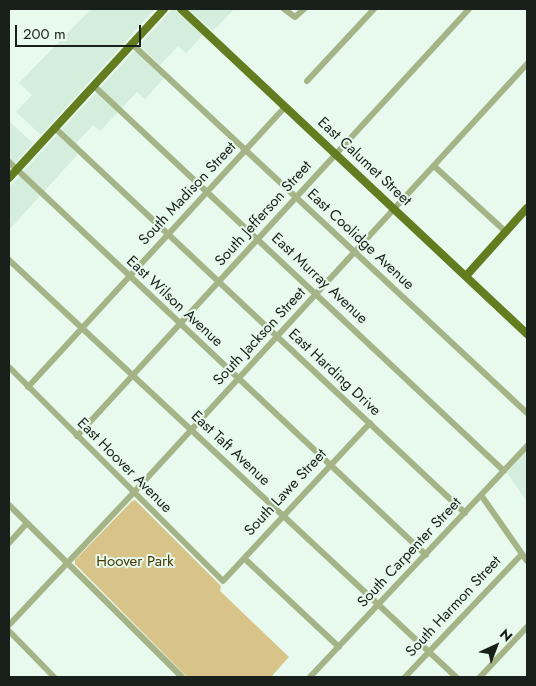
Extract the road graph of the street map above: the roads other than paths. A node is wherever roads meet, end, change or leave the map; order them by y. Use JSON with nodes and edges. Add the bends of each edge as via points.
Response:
{"nodes":[{"id":1,"x":164,"y":9,"type":"edge"},
{"id":2,"x":182,"y":9,"type":"edge"},
{"id":3,"x":284,"y":9,"type":"edge"},
{"id":4,"x":304,"y":9,"type":"edge"},
{"id":5,"x":374,"y":9,"type":"edge"},
{"id":6,"x":469,"y":9,"type":"edge"},
{"id":7,"x":132,"y":44,"type":"junction"},
{"id":8,"x":527,"y":64,"type":"edge"},
{"id":9,"x":307,"y":81,"type":"dead end"},
{"id":10,"x":94,"y":86,"type":"junction"},
{"id":11,"x":285,"y":107,"type":"junction"},
{"id":12,"x":54,"y":128,"type":"junction"},
{"id":13,"x":246,"y":150,"type":"junction"},
{"id":14,"x":336,"y":154,"type":"junction"},
{"id":15,"x":9,"y":162,"type":"edge"},
{"id":16,"x":434,"y":166,"type":"junction"},
{"id":17,"x":16,"y":170,"type":"junction"},
{"id":18,"x":9,"y":178,"type":"edge"},
{"id":19,"x":207,"y":192,"type":"junction"},
{"id":20,"x":297,"y":197,"type":"junction"},
{"id":21,"x":527,"y":208,"type":"edge"},
{"id":22,"x":394,"y":209,"type":"junction"},
{"id":23,"x":506,"y":232,"type":"junction"},
{"id":24,"x":168,"y":235,"type":"junction"},
{"id":25,"x":258,"y":239,"type":"junction"},
{"id":26,"x":355,"y":252,"type":"junction"},
{"id":27,"x":9,"y":260,"type":"edge"},
{"id":28,"x":466,"y":276,"type":"junction"},
{"id":29,"x":129,"y":277,"type":"junction"},
{"id":30,"x":219,"y":282,"type":"junction"},
{"id":31,"x":317,"y":294,"type":"junction"},
{"id":32,"x":180,"y":324,"type":"junction"},
{"id":33,"x":82,"y":328,"type":"junction"},
{"id":34,"x":527,"y":334,"type":"edge"},
{"id":35,"x":278,"y":337,"type":"junction"},
{"id":36,"x":9,"y":367,"type":"edge"},
{"id":37,"x":133,"y":375,"type":"junction"},
{"id":38,"x":238,"y":379,"type":"junction"},
{"id":39,"x":28,"y":387,"type":"junction"},
{"id":40,"x":527,"y":414,"type":"edge"},
{"id":41,"x":370,"y":423,"type":"junction"},
{"id":42,"x":192,"y":430,"type":"junction"},
{"id":43,"x":77,"y":436,"type":"junction"},
{"id":44,"x":527,"y":446,"type":"edge"},
{"id":45,"x":330,"y":465,"type":"junction"},
{"id":46,"x":504,"y":470,"type":"junction"},
{"id":47,"x":134,"y":493,"type":"junction"},
{"id":48,"x":481,"y":495,"type":"junction"},
{"id":49,"x":9,"y":505,"type":"edge"},
{"id":50,"x":465,"y":513,"type":"junction"},
{"id":51,"x":283,"y":516,"type":"junction"},
{"id":52,"x":27,"y":523,"type":"junction"},
{"id":53,"x":9,"y":544,"type":"edge"},
{"id":54,"x":426,"y":554,"type":"junction"},
{"id":55,"x":522,"y":554,"type":"junction"},
{"id":56,"x":244,"y":559,"type":"junction"},
{"id":57,"x":527,"y":561,"type":"edge"},
{"id":58,"x":68,"y":563,"type":"junction"},
{"id":59,"x":223,"y":581,"type":"joint"},
{"id":60,"x":378,"y":605,"type":"junction"},
{"id":61,"x":9,"y":625,"type":"edge"},
{"id":62,"x":527,"y":627,"type":"edge"},
{"id":63,"x":9,"y":631,"type":"edge"},
{"id":64,"x":338,"y":647,"type":"junction"},
{"id":65,"x":429,"y":652,"type":"junction"},
{"id":66,"x":54,"y":677,"type":"edge"},
{"id":67,"x":182,"y":677,"type":"edge"},
{"id":68,"x":310,"y":677,"type":"edge"},
{"id":69,"x":405,"y":677,"type":"edge"},
{"id":70,"x":456,"y":677,"type":"edge"},
{"id":71,"x":480,"y":677,"type":"edge"}],
"edges":[{"from":1,"to":7,"type":"main road"},
{"from":2,"to":11,"type":"main road","name":"East Calumet Street"},
{"from":3,"to":4,"type":"street","via":[[296,17]]},
{"from":5,"to":9,"type":"street"},
{"from":6,"to":14,"type":"street","name":"South Jefferson Street"},
{"from":7,"to":10,"type":"main road"},
{"from":7,"to":13,"type":"street","name":"East Coolidge Avenue"},
{"from":8,"to":16,"type":"street","name":"South Jackson Street"},
{"from":10,"to":12,"type":"main road"},
{"from":10,"to":19,"type":"street","name":"East Murray Avenue"},
{"from":11,"to":13,"type":"street","name":"South Madison Street"},
{"from":11,"to":14,"type":"main road","name":"East Calumet Street"},
{"from":12,"to":17,"type":"main road"},
{"from":12,"to":24,"type":"street","name":"East Harding Drive"},
{"from":13,"to":19,"type":"street","name":"South Madison Street"},
{"from":13,"to":20,"type":"street","name":"East Coolidge Avenue"},
{"from":14,"to":20,"type":"street","name":"South Jefferson Street"},
{"from":14,"to":22,"type":"main road","name":"East Calumet Street"},
{"from":15,"to":17,"type":"street","name":"East Wilson Avenue"},
{"from":16,"to":22,"type":"street","name":"South Jackson Street"},
{"from":16,"to":23,"type":"street"},
{"from":17,"to":18,"type":"main road"},
{"from":17,"to":29,"type":"street","name":"East Wilson Avenue"},
{"from":19,"to":24,"type":"street","name":"South Madison Street"},
{"from":19,"to":25,"type":"street","name":"East Murray Avenue"},
{"from":20,"to":25,"type":"street","name":"South Jefferson Street"},
{"from":20,"to":26,"type":"street","name":"East Coolidge Avenue"},
{"from":21,"to":23,"type":"main road"},
{"from":22,"to":26,"type":"street","name":"South Jackson Street"},
{"from":22,"to":28,"type":"main road","name":"East Calumet Street"},
{"from":23,"to":28,"type":"main road"},
{"from":24,"to":29,"type":"street","name":"South Madison Street"},
{"from":24,"to":30,"type":"street","name":"East Harding Drive"},
{"from":25,"to":30,"type":"street","name":"South Jefferson Street"},
{"from":25,"to":31,"type":"street","name":"East Murray Avenue"},
{"from":26,"to":31,"type":"street","name":"South Jackson Street"},
{"from":26,"to":40,"type":"street","name":"East Coolidge Avenue"},
{"from":27,"to":33,"type":"street","name":"East Taft Avenue"},
{"from":28,"to":34,"type":"main road","name":"East Calumet Street"},
{"from":29,"to":32,"type":"street","name":"East Wilson Avenue"},
{"from":29,"to":33,"type":"street","name":"South Madison Street"},
{"from":30,"to":32,"type":"street","name":"South Jefferson Street"},
{"from":30,"to":35,"type":"street","name":"East Harding Drive"},
{"from":31,"to":35,"type":"street","name":"South Jackson Street"},
{"from":31,"to":46,"type":"street","name":"East Murray Avenue"},
{"from":32,"to":37,"type":"street","name":"South Jefferson Street"},
{"from":32,"to":38,"type":"street","name":"East Wilson Avenue"},
{"from":33,"to":37,"type":"street","name":"East Taft Avenue"},
{"from":33,"to":39,"type":"street","name":"South Madison Street"},
{"from":35,"to":38,"type":"street","name":"South Jackson Street"},
{"from":35,"to":41,"type":"street","name":"East Harding Drive"},
{"from":36,"to":39,"type":"street","name":"East Hoover Avenue"},
{"from":37,"to":42,"type":"street","name":"East Taft Avenue"},
{"from":37,"to":43,"type":"street","name":"South Jefferson Street"},
{"from":38,"to":42,"type":"street","name":"South Jackson Street"},
{"from":38,"to":45,"type":"street","name":"East Wilson Avenue"},
{"from":39,"to":43,"type":"street","name":"East Hoover Avenue"},
{"from":41,"to":45,"type":"street","name":"South Lawe Street"},
{"from":41,"to":50,"type":"street","name":"East Harding Drive"},
{"from":42,"to":47,"type":"street","name":"South Jackson Street"},
{"from":42,"to":51,"type":"street","name":"East Taft Avenue"},
{"from":43,"to":47,"type":"street","name":"East Hoover Avenue"},
{"from":44,"to":46,"type":"street","name":"South Carpenter Street"},
{"from":45,"to":51,"type":"street","name":"South Lawe Street"},
{"from":45,"to":54,"type":"street","name":"East Wilson Avenue"},
{"from":46,"to":48,"type":"street","name":"South Carpenter Street"},
{"from":47,"to":58,"type":"street","name":"South Jackson Street"},
{"from":47,"to":59,"type":"street","name":"East Hoover Avenue"},
{"from":48,"to":50,"type":"street","name":"South Carpenter Street"},
{"from":48,"to":55,"type":"street"},
{"from":49,"to":52,"type":"street"},
{"from":50,"to":54,"type":"street","name":"South Carpenter Street"},
{"from":51,"to":56,"type":"street","name":"South Lawe Street"},
{"from":51,"to":60,"type":"street","name":"East Taft Avenue"},
{"from":52,"to":53,"type":"street"},
{"from":52,"to":58,"type":"street"},
{"from":54,"to":60,"type":"street","name":"South Carpenter Street"},
{"from":55,"to":57,"type":"street"},
{"from":55,"to":65,"type":"street","name":"South Harmon Street"},
{"from":56,"to":59,"type":"street","name":"South Lawe Street"},
{"from":56,"to":64,"type":"street"},
{"from":58,"to":61,"type":"street","name":"South Jackson Street"},
{"from":58,"to":67,"type":"street"},
{"from":60,"to":64,"type":"street","name":"South Carpenter Street"},
{"from":60,"to":65,"type":"street","name":"East Taft Avenue"},
{"from":62,"to":71,"type":"street"},
{"from":63,"to":66,"type":"street"},
{"from":64,"to":68,"type":"street","name":"South Carpenter Street"},
{"from":65,"to":69,"type":"street","name":"South Harmon Street"},
{"from":65,"to":70,"type":"street","name":"East Taft Avenue"}]}
